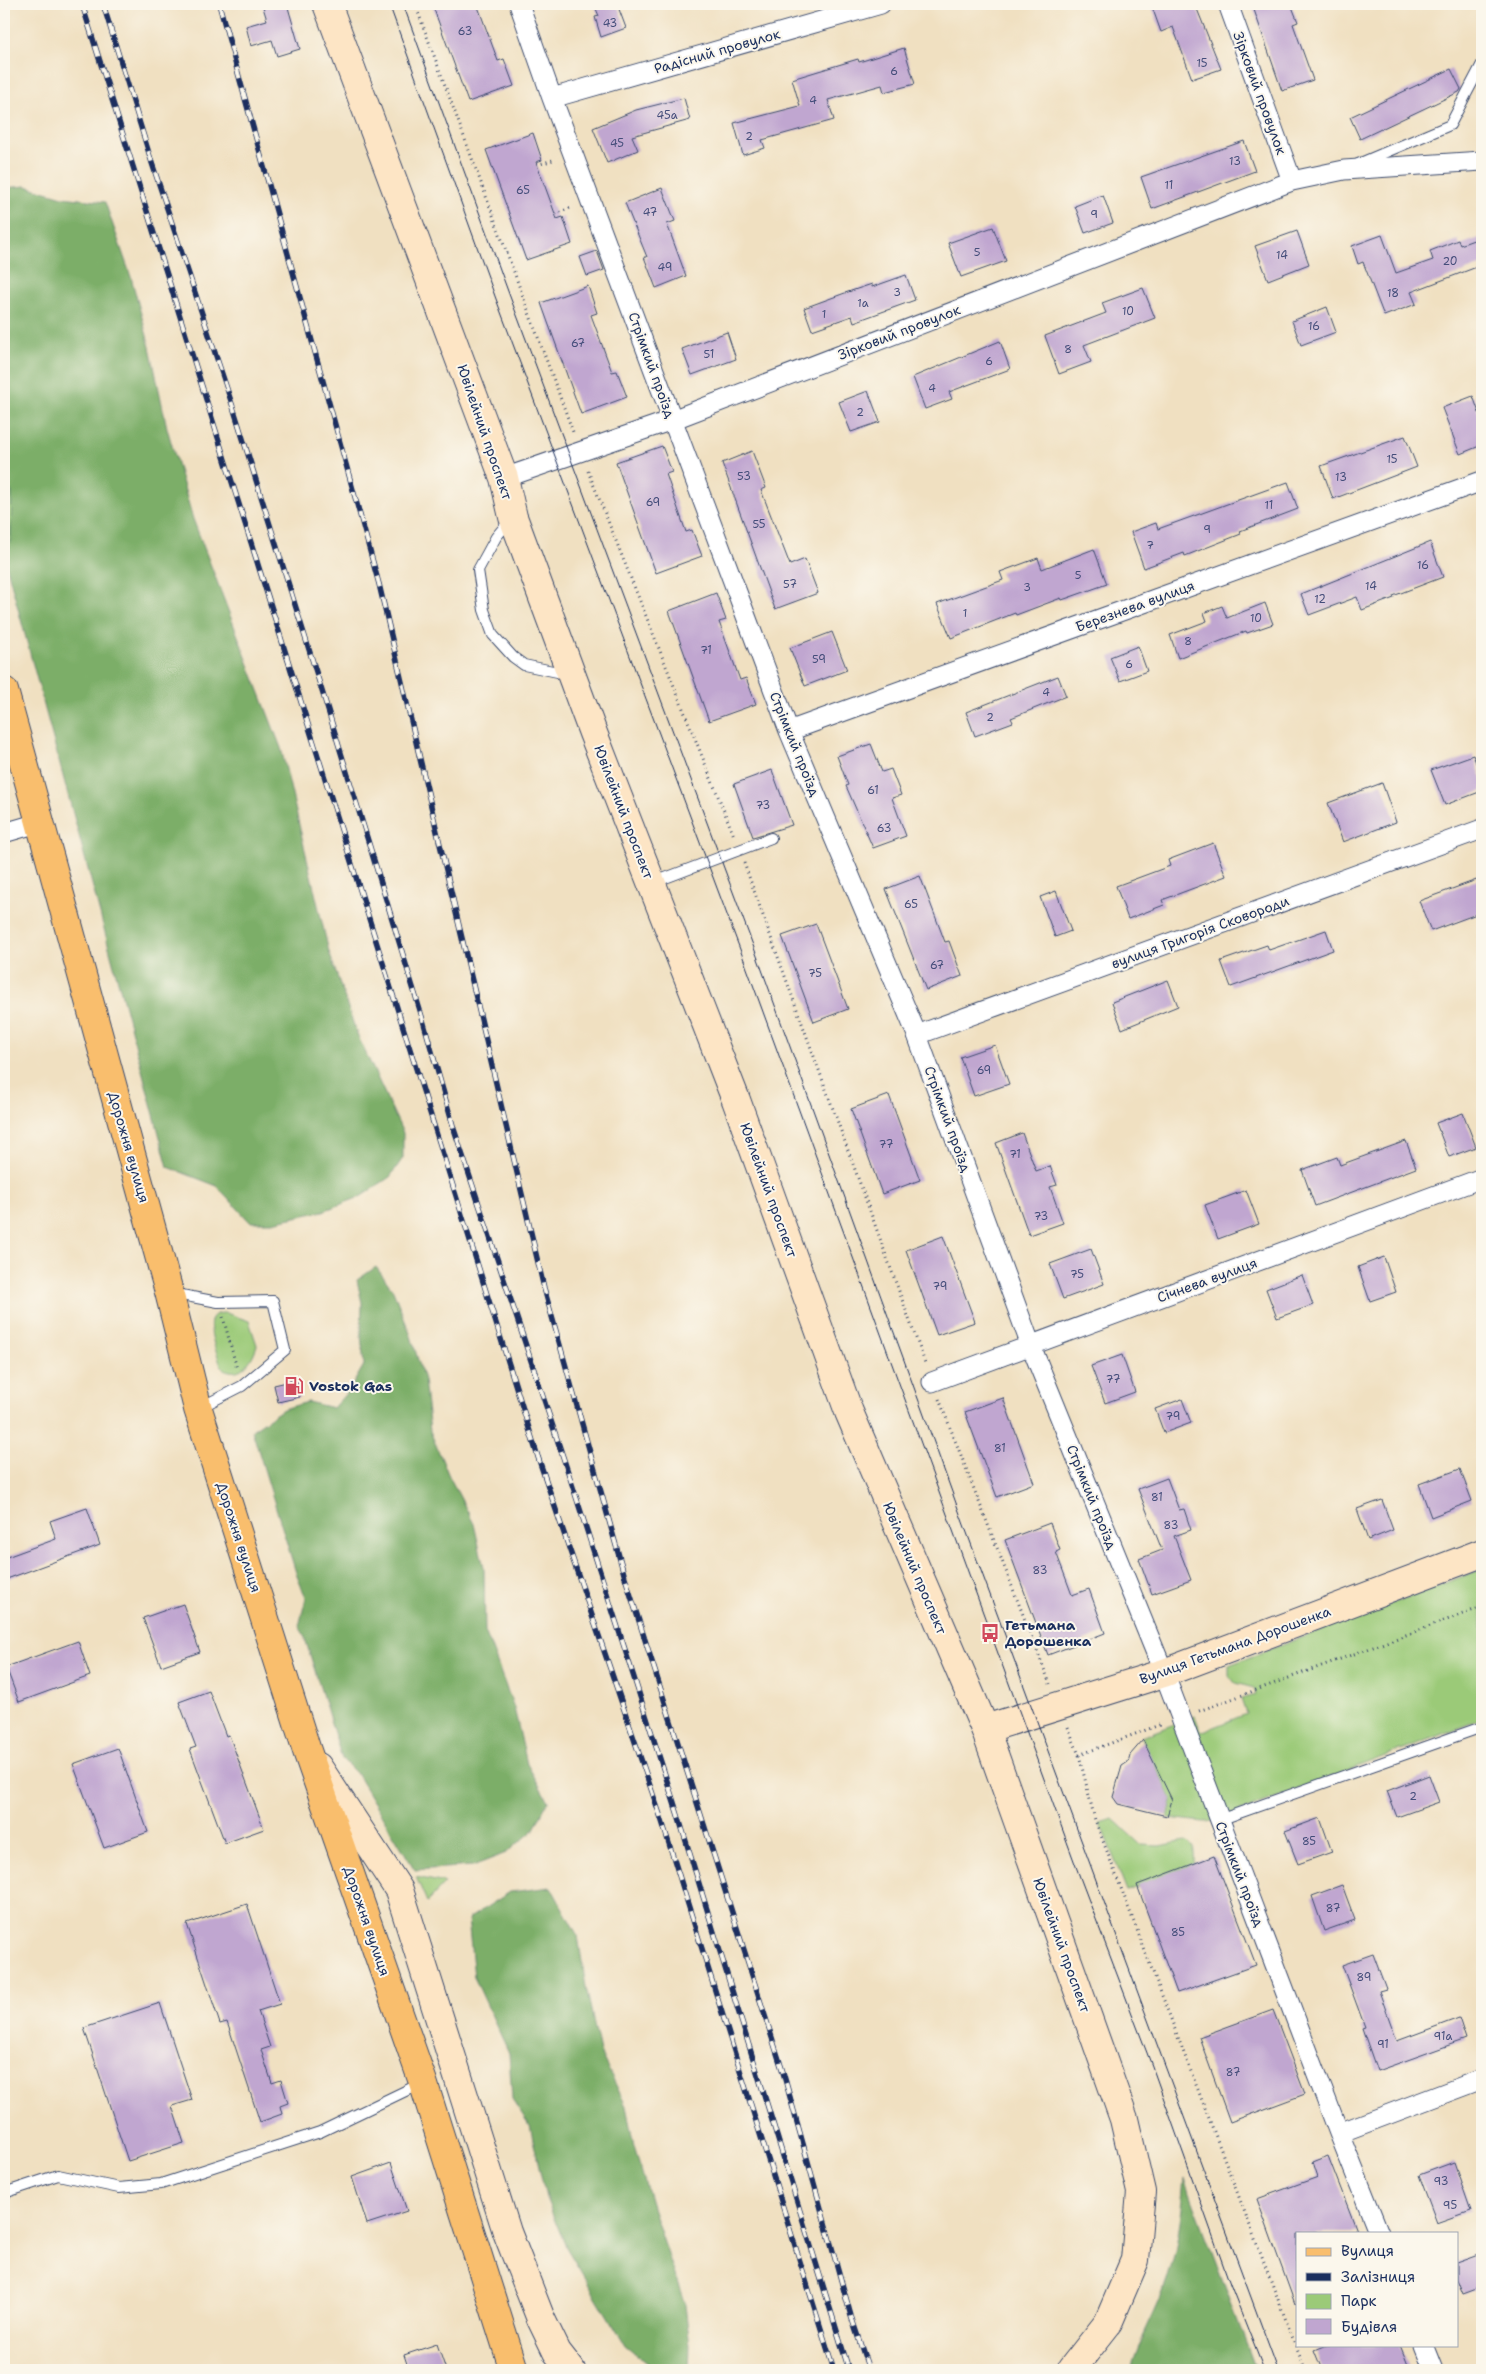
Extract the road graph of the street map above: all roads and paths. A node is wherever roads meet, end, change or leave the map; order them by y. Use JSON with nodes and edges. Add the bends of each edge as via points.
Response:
{"nodes":[{"id":1,"x":327,"y":4,"type":"edge"},
{"id":2,"x":415,"y":4,"type":"edge"},
{"id":3,"x":520,"y":4,"type":"edge"},
{"id":4,"x":881,"y":4,"type":"edge"},
{"id":5,"x":1228,"y":4,"type":"edge"},
{"id":6,"x":1482,"y":64,"type":"edge"},
{"id":7,"x":552,"y":98,"type":"junction"},
{"id":8,"x":1482,"y":161,"type":"edge"},
{"id":9,"x":1344,"y":170,"type":"junction"},
{"id":10,"x":1292,"y":181,"type":"junction"},
{"id":11,"x":672,"y":420,"type":"junction"},
{"id":12,"x":581,"y":452,"type":"junction"},
{"id":13,"x":504,"y":478,"type":"junction"},
{"id":14,"x":1482,"y":481,"type":"edge"},
{"id":15,"x":513,"y":517,"type":"junction"},
{"id":16,"x":572,"y":675,"type":"junction"},
{"id":17,"x":4,"y":691,"type":"edge"},
{"id":18,"x":789,"y":731,"type":"junction"},
{"id":19,"x":38,"y":823,"type":"junction"},
{"id":20,"x":1482,"y":830,"type":"edge"},
{"id":21,"x":4,"y":833,"type":"edge"},
{"id":22,"x":771,"y":838,"type":"dead end"},
{"id":23,"x":739,"y":850,"type":"junction"},
{"id":24,"x":652,"y":884,"type":"junction"},
{"id":25,"x":917,"y":1035,"type":"junction"},
{"id":26,"x":1482,"y":1178,"type":"edge"},
{"id":27,"x":169,"y":1292,"type":"junction"},
{"id":28,"x":218,"y":1302,"type":"junction"},
{"id":29,"x":1031,"y":1346,"type":"junction"},
{"id":30,"x":932,"y":1382,"type":"joint"},
{"id":31,"x":242,"y":1386,"type":"junction"},
{"id":32,"x":198,"y":1409,"type":"junction"},
{"id":33,"x":1482,"y":1553,"type":"edge"},
{"id":34,"x":1164,"y":1672,"type":"junction"},
{"id":35,"x":1482,"y":1727,"type":"edge"},
{"id":36,"x":985,"y":1729,"type":"junction"},
{"id":37,"x":307,"y":1751,"type":"junction"},
{"id":38,"x":1079,"y":1755,"type":"dead end"},
{"id":39,"x":1219,"y":1820,"type":"junction"},
{"id":40,"x":1482,"y":2079,"type":"edge"},
{"id":41,"x":423,"y":2082,"type":"junction"},
{"id":42,"x":1339,"y":2133,"type":"junction"},
{"id":43,"x":4,"y":2193,"type":"edge"},
{"id":44,"x":1379,"y":2232,"type":"edge"},
{"id":45,"x":1424,"y":2346,"type":"edge"},
{"id":46,"x":514,"y":2370,"type":"edge"},
{"id":47,"x":570,"y":2370,"type":"edge"},
{"id":48,"x":1071,"y":2370,"type":"edge"},
{"id":49,"x":1305,"y":2370,"type":"edge"},
{"id":50,"x":1434,"y":2370,"type":"edge"}],
"edges":[{"from":1,"to":13,"type":"main road","name":"Ювілейний проспект"},
{"from":2,"to":12,"type":"path"},
{"from":3,"to":7,"type":"street","name":"Стрімкий проїзд"},
{"from":4,"to":7,"type":"street","name":"Радісний провулок"},
{"from":5,"to":10,"type":"street","name":"Зірковий провулок"},
{"from":6,"to":9,"type":"lane","via":[[1450,125]]},
{"from":7,"to":11,"type":"street","name":"Стрімкий проїзд"},
{"from":8,"to":9,"type":"street","name":"Зірковий провулок"},
{"from":9,"to":10,"type":"street","name":"Зірковий провулок"},
{"from":10,"to":11,"type":"street","name":"Зірковий провулок"},
{"from":11,"to":12,"type":"street","name":"Зірковий провулок"},
{"from":11,"to":18,"type":"street","name":"Стрімкий проїзд"},
{"from":12,"to":13,"type":"street","name":"Зірковий провулок"},
{"from":12,"to":23,"type":"path"},
{"from":13,"to":15,"type":"main road","name":"Ювілейний проспект"},
{"from":14,"to":18,"type":"street","name":"Березнева вулиця"},
{"from":15,"to":16,"type":"main road","name":"Ювілейний проспект"},
{"from":15,"to":16,"type":"lane","via":[[496,537],[478,570],[484,610],[493,635],[512,657],[524,665]]},
{"from":16,"to":24,"type":"main road","name":"Ювілейний проспект"},
{"from":17,"to":19,"type":"main road","name":"Дорожня вулиця"},
{"from":18,"to":25,"type":"street","name":"Стрімкий проїзд"},
{"from":19,"to":21,"type":"street"},
{"from":19,"to":27,"type":"main road","name":"Дорожня вулиця"},
{"from":20,"to":25,"type":"street","name":"вулиця Григорія Сковороди"},
{"from":22,"to":23,"type":"lane"},
{"from":23,"to":24,"type":"lane"},
{"from":23,"to":30,"type":"path"},
{"from":24,"to":36,"type":"main road","name":"Ювілейний проспект","via":[[736,1100],[848,1412]]},
{"from":25,"to":29,"type":"street","name":"Стрімкий проїзд"},
{"from":26,"to":29,"type":"street","name":"Січнева вулиця"},
{"from":27,"to":28,"type":"lane"},
{"from":27,"to":32,"type":"main road","name":"Дорожня вулиця"},
{"from":28,"to":31,"type":"path"},
{"from":28,"to":31,"type":"lane","via":[[273,1301],[285,1350]]},
{"from":29,"to":30,"type":"street","name":"Січнева вулиця"},
{"from":29,"to":34,"type":"street","name":"Стрімкий проїзд"},
{"from":31,"to":32,"type":"lane"},
{"from":32,"to":37,"type":"main road","name":"Дорожня вулиця"},
{"from":33,"to":34,"type":"main road","name":"Вулиця Гетьмана Дорошенка"},
{"from":34,"to":36,"type":"main road","name":"Вулиця Гетьмана Дорошенка"},
{"from":34,"to":39,"type":"street","name":"Стрімкий проїзд"},
{"from":35,"to":39,"type":"lane"},
{"from":36,"to":48,"type":"main road","name":"Ювілейний проспект","via":[[1124,2118],[1141,2192],[1135,2260],[1108,2323]]},
{"from":37,"to":41,"type":"main road","name":"Дорожня вулиця"},
{"from":37,"to":47,"type":"main road","via":[[399,1890],[507,2232],[541,2319]]},
{"from":38,"to":49,"type":"path","via":[[1095,1820]]},
{"from":39,"to":42,"type":"street","name":"Стрімкий проїзд"},
{"from":40,"to":42,"type":"street"},
{"from":41,"to":43,"type":"lane","via":[[320,2132],[161,2184],[119,2188],[58,2175]]},
{"from":41,"to":46,"type":"main road","name":"Дорожня вулиця"},
{"from":42,"to":44,"type":"street","name":"Стрімкий проїзд"},
{"from":45,"to":50,"type":"street"}]}
